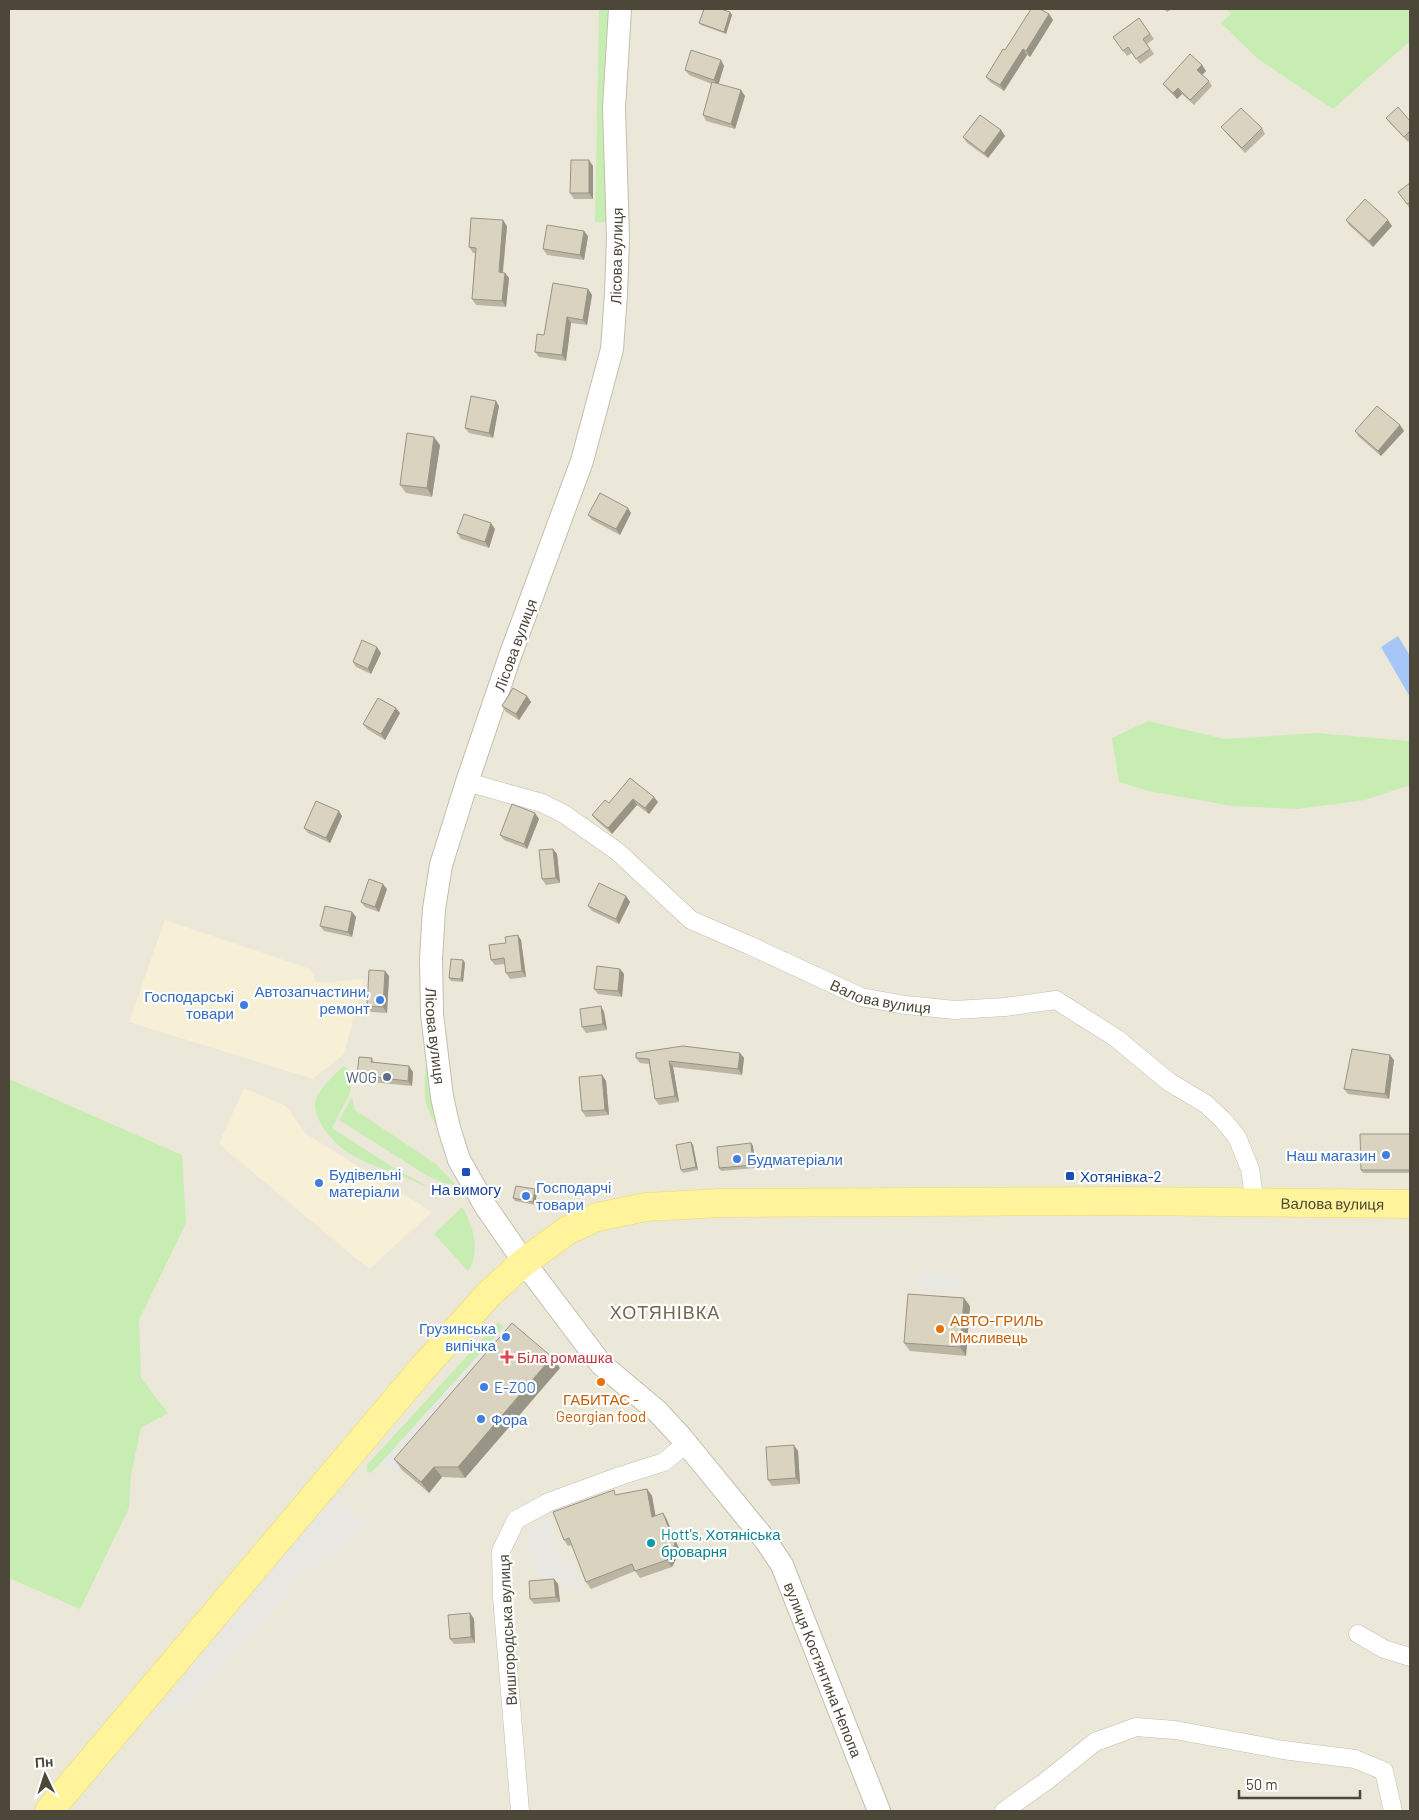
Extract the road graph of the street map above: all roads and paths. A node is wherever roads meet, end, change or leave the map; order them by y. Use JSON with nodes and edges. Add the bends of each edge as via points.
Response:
{"nodes":[{"id":1,"x":620,"y":9,"type":"edge"},
{"id":2,"x":467,"y":782,"type":"junction"},
{"id":3,"x":1255,"y":1203,"type":"junction"},
{"id":4,"x":1410,"y":1204,"type":"edge"},
{"id":5,"x":524,"y":1262,"type":"junction"},
{"id":6,"x":686,"y":1444,"type":"junction"},
{"id":7,"x":1358,"y":1634,"type":"dead end"},
{"id":8,"x":1410,"y":1657,"type":"edge"},
{"id":9,"x":49,"y":1811,"type":"edge"},
{"id":10,"x":520,"y":1811,"type":"edge"},
{"id":11,"x":879,"y":1811,"type":"edge"},
{"id":12,"x":1004,"y":1811,"type":"edge"},
{"id":13,"x":1393,"y":1811,"type":"edge"}],
"edges":[{"from":1,"to":2,"type":"street","name":"Лісова вулиця","via":[[614,108],[618,238],[612,349],[582,461]]},
{"from":2,"to":3,"type":"street","name":"Валова вулиця","via":[[542,803],[564,814],[618,852],[691,920],[861,997],[955,1010],[1056,1000],[1116,1038],[1169,1082],[1206,1104],[1223,1120],[1236,1137],[1250,1168]]},
{"from":2,"to":5,"type":"street","name":"Лісова вулиця","via":[[441,865],[434,909],[432,1014],[441,1089],[459,1160]]},
{"from":3,"to":4,"type":"main road","name":"Валова вулиця"},
{"from":3,"to":5,"type":"main road","name":"Валова вулиця","via":[[721,1202],[646,1207],[583,1223]]},
{"from":5,"to":6,"type":"street","name":"вулиця Костянтина Непопа","via":[[601,1364],[657,1411]]},
{"from":5,"to":9,"type":"main road","name":"Валова вулиця","via":[[488,1295],[422,1369]]},
{"from":6,"to":10,"type":"street","name":"Вишгородська вулиця","via":[[664,1462],[549,1502],[516,1520],[501,1552]]},
{"from":6,"to":11,"type":"street","name":"вулиця Костянтина Непопа","via":[[782,1565]]},
{"from":7,"to":8,"type":"street","via":[[1384,1649]]},
{"from":12,"to":13,"type":"street","via":[[1095,1742],[1136,1726],[1355,1759],[1384,1771]]}]}
